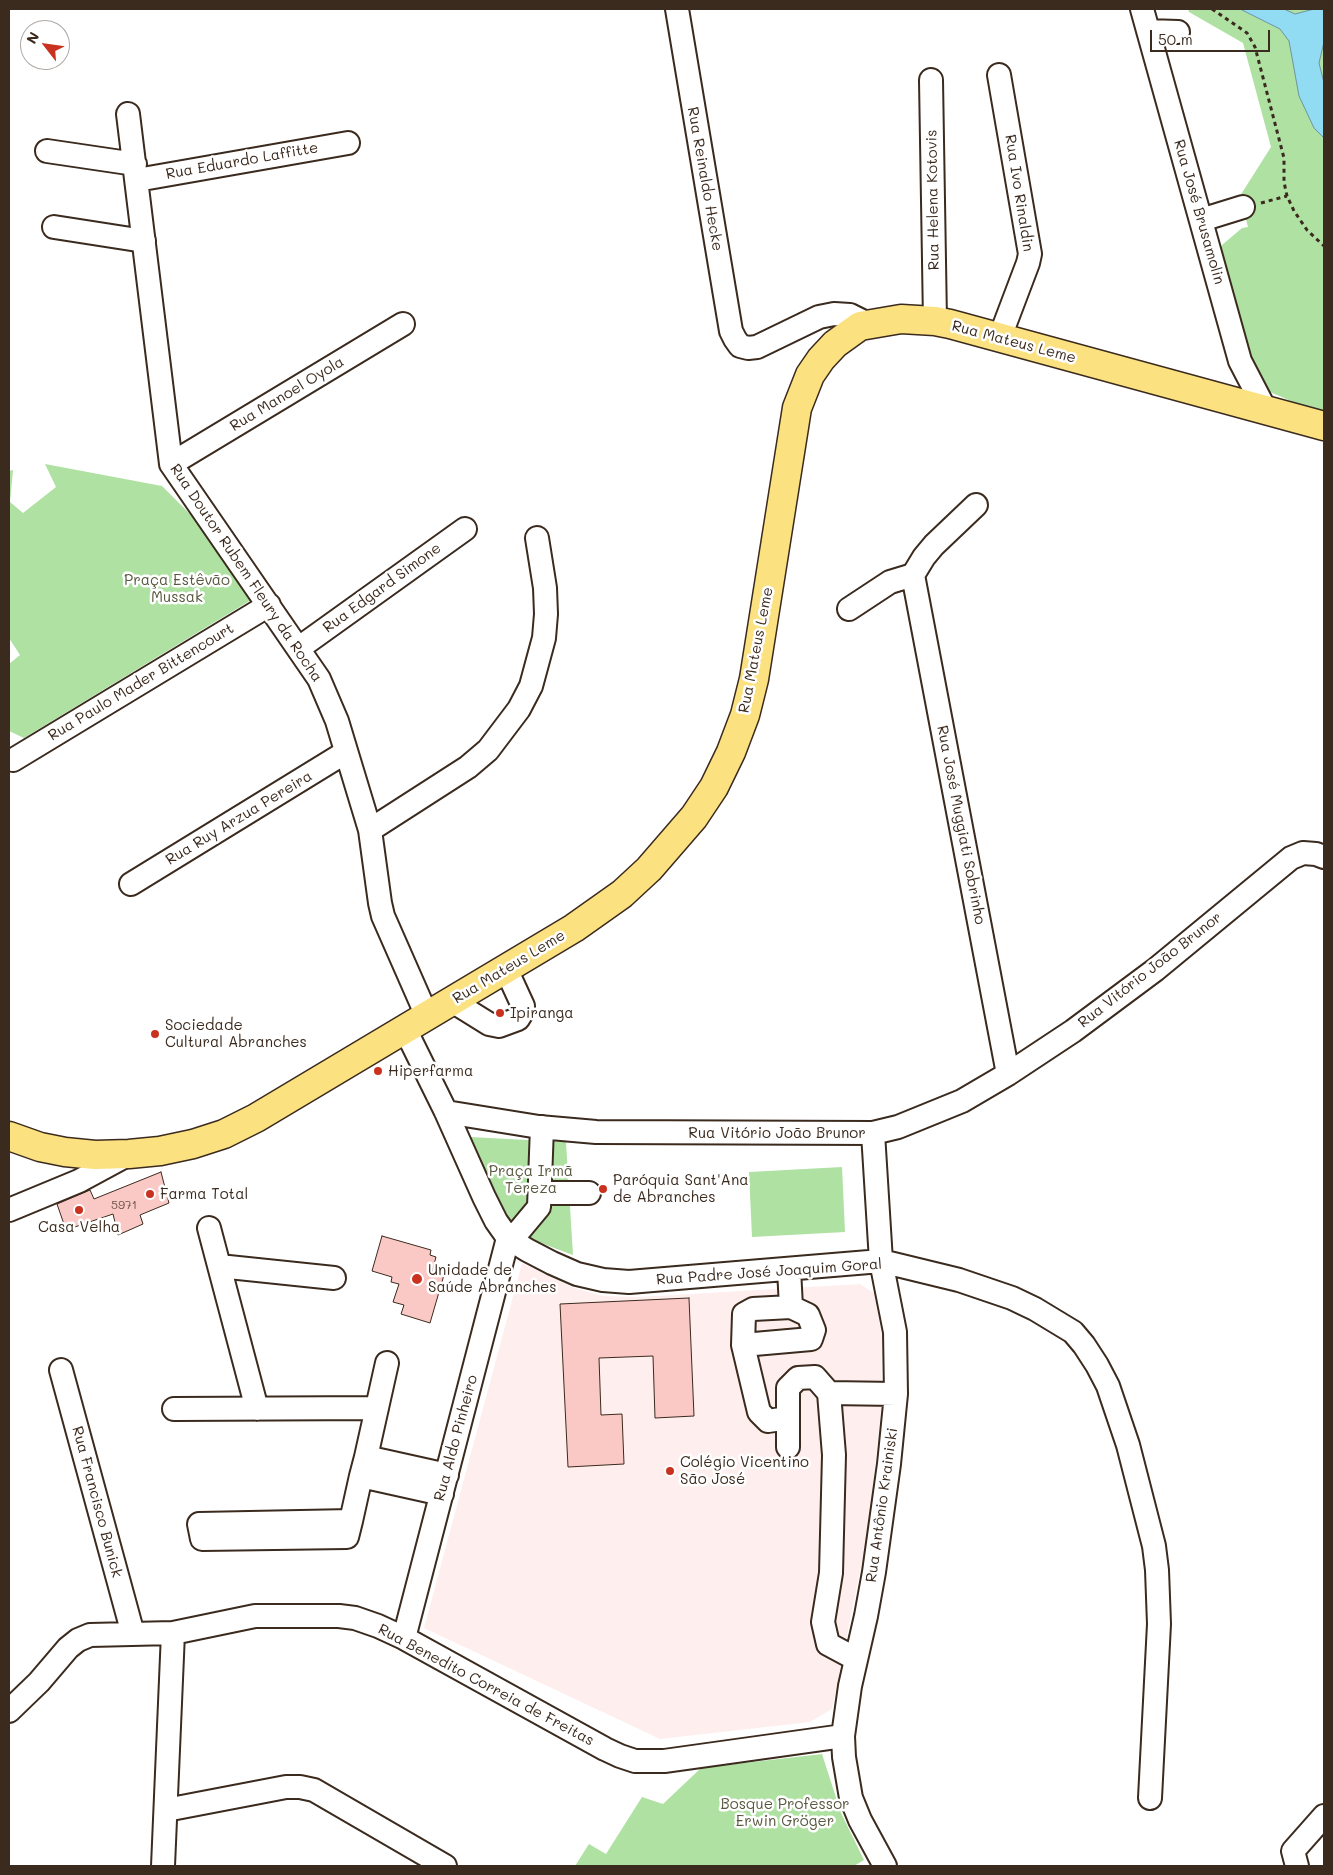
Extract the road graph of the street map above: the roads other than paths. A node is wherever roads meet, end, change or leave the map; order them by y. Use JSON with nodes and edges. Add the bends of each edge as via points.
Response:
{"nodes":[{"id":1,"x":677,"y":9,"type":"edge"},
{"id":2,"x":1142,"y":9,"type":"edge"},
{"id":3,"x":1148,"y":31,"type":"junction"},
{"id":4,"x":1178,"y":32,"type":"dead end"},
{"id":5,"x":999,"y":75,"type":"dead end"},
{"id":6,"x":931,"y":80,"type":"dead end"},
{"id":7,"x":128,"y":114,"type":"dead end"},
{"id":8,"x":348,"y":143,"type":"dead end"},
{"id":9,"x":47,"y":151,"type":"dead end"},
{"id":10,"x":136,"y":172,"type":"junction"},
{"id":11,"x":1202,"y":201,"type":"junction"},
{"id":12,"x":1243,"y":207,"type":"road end"},
{"id":13,"x":54,"y":227,"type":"dead end"},
{"id":14,"x":144,"y":240,"type":"junction"},
{"id":15,"x":935,"y":321,"type":"junction"},
{"id":16,"x":403,"y":324,"type":"dead end"},
{"id":17,"x":868,"y":324,"type":"junction"},
{"id":18,"x":1000,"y":337,"type":"junction"},
{"id":19,"x":1266,"y":411,"type":"junction"},
{"id":20,"x":1324,"y":426,"type":"edge"},
{"id":21,"x":171,"y":464,"type":"junction"},
{"id":22,"x":976,"y":505,"type":"dead end"},
{"id":23,"x":465,"y":529,"type":"dead end"},
{"id":24,"x":537,"y":538,"type":"dead end"},
{"id":25,"x":913,"y":575,"type":"junction"},
{"id":26,"x":269,"y":605,"type":"junction"},
{"id":27,"x":849,"y":609,"type":"dead end"},
{"id":28,"x":299,"y":648,"type":"junction"},
{"id":29,"x":346,"y":752,"type":"junction"},
{"id":30,"x":13,"y":760,"type":"dead end"},
{"id":31,"x":370,"y":830,"type":"junction"},
{"id":32,"x":1324,"y":857,"type":"edge"},
{"id":33,"x":131,"y":884,"type":"dead end"},
{"id":34,"x":506,"y":969,"type":"junction"},
{"id":35,"x":452,"y":1001,"type":"junction"},
{"id":36,"x":416,"y":1023,"type":"junction"},
{"id":37,"x":1008,"y":1074,"type":"junction"},
{"id":38,"x":446,"y":1112,"type":"junction"},
{"id":39,"x":542,"y":1127,"type":"junction"},
{"id":40,"x":873,"y":1133,"type":"junction"},
{"id":41,"x":12,"y":1135,"type":"edge"},
{"id":42,"x":128,"y":1154,"type":"junction"},
{"id":43,"x":540,"y":1193,"type":"junction"},
{"id":44,"x":589,"y":1193,"type":"dead end"},
{"id":45,"x":9,"y":1210,"type":"edge"},
{"id":46,"x":209,"y":1228,"type":"dead end"},
{"id":47,"x":508,"y":1238,"type":"junction"},
{"id":48,"x":881,"y":1261,"type":"junction"},
{"id":49,"x":219,"y":1266,"type":"junction"},
{"id":50,"x":789,"y":1269,"type":"junction"},
{"id":51,"x":334,"y":1278,"type":"dead end"},
{"id":52,"x":791,"y":1307,"type":"junction"},
{"id":53,"x":742,"y":1345,"type":"junction"},
{"id":54,"x":387,"y":1363,"type":"dead end"},
{"id":55,"x":61,"y":1370,"type":"dead end"},
{"id":56,"x":829,"y":1393,"type":"junction"},
{"id":57,"x":896,"y":1394,"type":"junction"},
{"id":58,"x":377,"y":1408,"type":"junction"},
{"id":59,"x":174,"y":1409,"type":"dead end"},
{"id":60,"x":257,"y":1409,"type":"junction"},
{"id":61,"x":788,"y":1418,"type":"junction"},
{"id":62,"x":788,"y":1447,"type":"dead end"},
{"id":63,"x":363,"y":1466,"type":"junction"},
{"id":64,"x":444,"y":1484,"type":"junction"},
{"id":65,"x":351,"y":1522,"type":"junction"},
{"id":66,"x":173,"y":1633,"type":"junction"},
{"id":67,"x":133,"y":1634,"type":"junction"},
{"id":68,"x":404,"y":1638,"type":"junction"},
{"id":69,"x":856,"y":1659,"type":"junction"},
{"id":70,"x":9,"y":1711,"type":"edge"},
{"id":71,"x":843,"y":1736,"type":"junction"},
{"id":72,"x":1150,"y":1798,"type":"dead end"},
{"id":73,"x":166,"y":1810,"type":"junction"},
{"id":74,"x":1324,"y":1816,"type":"edge"},
{"id":75,"x":163,"y":1866,"type":"edge"},
{"id":76,"x":445,"y":1866,"type":"edge"},
{"id":77,"x":885,"y":1866,"type":"edge"},
{"id":78,"x":1297,"y":1866,"type":"edge"}],
"edges":[{"from":1,"to":17,"type":"street","name":"Rua Reinaldo Hecke","via":[[731,331],[735,339],[740,346],[758,347],[819,317],[834,314],[850,315]]},
{"from":2,"to":3,"type":"street","name":"Rua José Brusamolin"},
{"from":3,"to":4,"type":"street"},
{"from":3,"to":11,"type":"street","name":"Rua José Brusamolin"},
{"from":5,"to":18,"type":"street","name":"Rua Ivo Rinaldin","via":[[1030,254]]},
{"from":6,"to":15,"type":"street","name":"Rua Helena Kotovis"},
{"from":7,"to":10,"type":"street","name":"Rua Doutor Rubem Fleury da Rocha"},
{"from":8,"to":10,"type":"street","name":"Rua Eduardo Laffitte"},
{"from":9,"to":10,"type":"street","name":"Rua Eduardo Laffitte"},
{"from":10,"to":14,"type":"street","name":"Rua Doutor Rubem Fleury da Rocha"},
{"from":11,"to":12,"type":"street"},
{"from":11,"to":19,"type":"street","name":"Rua José Brusamolin","via":[[1240,361]]},
{"from":13,"to":14,"type":"street"},
{"from":14,"to":21,"type":"street","name":"Rua Doutor Rubem Fleury da Rocha"},
{"from":15,"to":17,"type":"main road","name":"Rua Mateus Leme","via":[[901,320]]},
{"from":15,"to":18,"type":"main road","name":"Rua Mateus Leme"},
{"from":16,"to":21,"type":"street","name":"Rua Manoel Oyola"},
{"from":17,"to":34,"type":"main road","name":"Rua Mateus Leme","via":[[834,344],[810,375],[802,392],[793,430],[754,679],[745,716],[714,787],[674,842],[622,894]]},
{"from":18,"to":19,"type":"main road","name":"Rua Mateus Leme"},
{"from":19,"to":20,"type":"main road","name":"Rua Mateus Leme"},
{"from":21,"to":26,"type":"street","name":"Rua Doutor Rubem Fleury da Rocha"},
{"from":22,"to":25,"type":"street","via":[[934,545]]},
{"from":23,"to":28,"type":"street","name":"Rua Edgard Simone"},
{"from":24,"to":31,"type":"street","via":[[545,588],[544,638],[531,686],[519,709],[488,750],[468,767]]},
{"from":25,"to":27,"type":"street","via":[[890,582]]},
{"from":25,"to":37,"type":"street","name":"Rua José Muggiati Sobrinho"},
{"from":26,"to":28,"type":"street","name":"Rua Doutor Rubem Fleury da Rocha"},
{"from":26,"to":30,"type":"street","name":"Rua Paulo Mader Bittencourt"},
{"from":28,"to":29,"type":"street","name":"Rua Doutor Rubem Fleury da Rocha","via":[[322,686]]},
{"from":29,"to":31,"type":"street","name":"Rua Doutor Rubem Fleury da Rocha"},
{"from":29,"to":33,"type":"street","name":"Rua Ruy Arzua Pereira"},
{"from":31,"to":36,"type":"street","name":"Rua Doutor Rubem Fleury da Rocha","via":[[380,903]]},
{"from":32,"to":37,"type":"street","name":"Rua Vitório João Brunor","via":[[1304,853],[1290,858],[1117,1000]]},
{"from":34,"to":35,"type":"main road","name":"Rua Mateus Leme"},
{"from":34,"to":35,"type":"street","via":[[522,1006],[518,1019],[499,1026],[489,1024]]},
{"from":35,"to":36,"type":"main road","name":"Rua Mateus Leme"},
{"from":36,"to":38,"type":"street"},
{"from":36,"to":42,"type":"main road","name":"Rua Mateus Leme","via":[[224,1134],[193,1144]]},
{"from":37,"to":40,"type":"street","name":"Rua Vitório João Brunor","via":[[962,1101],[898,1127]]},
{"from":38,"to":39,"type":"street","name":"Rua Vitório João Brunor"},
{"from":38,"to":47,"type":"street","name":"Rua Padre José Joaquim Goral","via":[[484,1197]]},
{"from":39,"to":40,"type":"street","name":"Rua Vitório João Brunor","via":[[596,1132]]},
{"from":39,"to":43,"type":"street"},
{"from":40,"to":48,"type":"street","name":"Rua Antônio Krainiski"},
{"from":41,"to":42,"type":"main road","via":[[65,1152]]},
{"from":42,"to":45,"type":"street","name":"Rua Mateus Leme","via":[[79,1181]]},
{"from":43,"to":44,"type":"street"},
{"from":43,"to":47,"type":"street","via":[[539,1207],[519,1231]]},
{"from":46,"to":49,"type":"street"},
{"from":47,"to":50,"type":"street","name":"Rua Padre José Joaquim Goral","via":[[552,1263],[577,1274],[603,1280],[629,1282]]},
{"from":47,"to":64,"type":"street","name":"Rua Aldo Pinheiro"},
{"from":48,"to":50,"type":"street","name":"Rua Padre José Joaquim Goral"},
{"from":48,"to":57,"type":"street","name":"Rua Antônio Krainiski","via":[[895,1332]]},
{"from":48,"to":72,"type":"street","name":"Rua Padre José Joaquim Goral","via":[[982,1288],[1042,1313],[1073,1332],[1108,1386],[1150,1525],[1157,1570],[1158,1624]]},
{"from":49,"to":51,"type":"street"},
{"from":49,"to":60,"type":"street"},
{"from":50,"to":52,"type":"street"},
{"from":52,"to":53,"type":"street","via":[[753,1309],[744,1314]]},
{"from":52,"to":53,"type":"street","via":[[808,1316],[814,1330],[811,1339]]},
{"from":53,"to":61,"type":"street","via":[[759,1412],[768,1421]]},
{"from":54,"to":58,"type":"street"},
{"from":55,"to":67,"type":"street","name":"Rua Francisco Bunick"},
{"from":56,"to":57,"type":"street"},
{"from":56,"to":61,"type":"street","via":[[815,1377],[798,1378],[788,1388]]},
{"from":56,"to":69,"type":"street","via":[[834,1455],[832,1563],[823,1622],[828,1644]]},
{"from":57,"to":69,"type":"street","name":"Rua Antônio Krainiski","via":[[884,1503]]},
{"from":58,"to":60,"type":"street"},
{"from":58,"to":63,"type":"street"},
{"from":59,"to":60,"type":"street"},
{"from":61,"to":62,"type":"street"},
{"from":63,"to":64,"type":"street"},
{"from":63,"to":65,"type":"street"},
{"from":64,"to":68,"type":"street","name":"Rua Aldo Pinheiro"},
{"from":65,"to":65,"type":"street","via":[[275,1522],[200,1524],[202,1539],[348,1537]]},
{"from":66,"to":67,"type":"street","name":"Rua Benedito Correia de Freitas"},
{"from":66,"to":68,"type":"street","name":"Rua Benedito Correia de Freitas","via":[[255,1616],[338,1616],[355,1618]]},
{"from":66,"to":73,"type":"street"},
{"from":67,"to":70,"type":"street","name":"Rua Benedito Correia de Freitas","via":[[90,1635],[78,1640]]},
{"from":68,"to":71,"type":"street","name":"Rua Benedito Correia de Freitas","via":[[597,1745],[635,1761],[664,1761]]},
{"from":69,"to":71,"type":"street","name":"Rua Antônio Krainiski"},
{"from":71,"to":77,"type":"street","name":"Rua Antônio Krainiski","via":[[851,1798]]},
{"from":73,"to":75,"type":"street"},
{"from":73,"to":76,"type":"street","via":[[300,1787],[314,1790]]},
{"from":74,"to":78,"type":"street","via":[[1293,1851]]}]}
